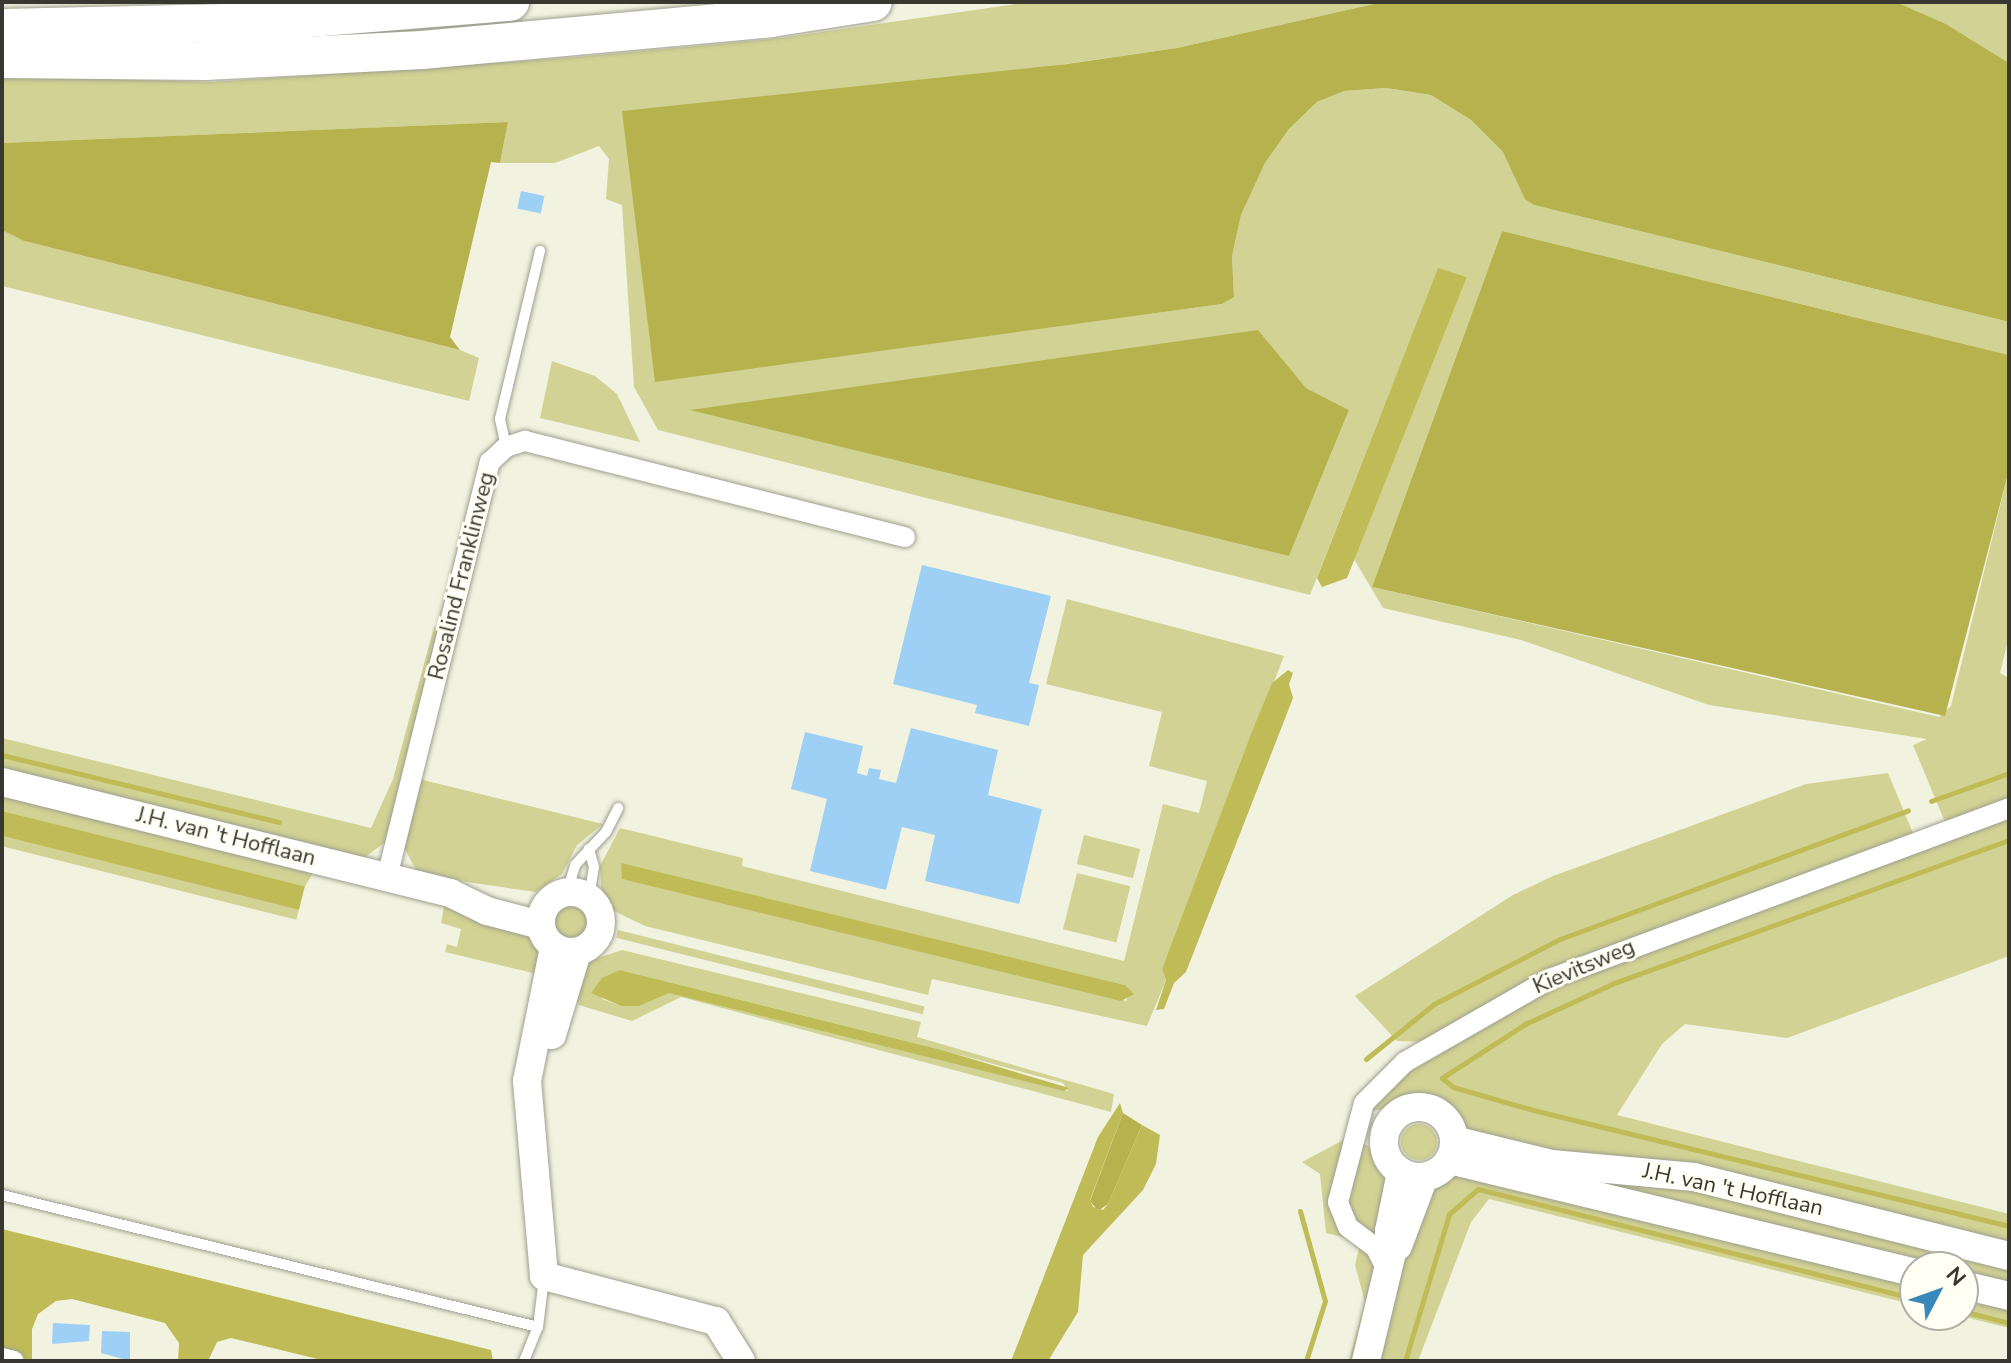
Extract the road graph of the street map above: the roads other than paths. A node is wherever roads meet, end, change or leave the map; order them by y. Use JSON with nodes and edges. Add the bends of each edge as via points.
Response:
{"nodes":[{"id":1,"x":510,"y":2,"type":"edge"},
{"id":2,"x":873,"y":2,"type":"edge"},
{"id":3,"x":2,"y":28,"type":"edge"},
{"id":4,"x":2,"y":59,"type":"edge"},
{"id":5,"x":540,"y":251,"type":"dead end"},
{"id":6,"x":506,"y":447,"type":"junction"},
{"id":7,"x":905,"y":537,"type":"dead end"},
{"id":8,"x":2,"y":782,"type":"edge"},
{"id":9,"x":618,"y":808,"type":"dead end"},
{"id":10,"x":2009,"y":808,"type":"edge"},
{"id":11,"x":589,"y":849,"type":"junction"},
{"id":12,"x":387,"y":877,"type":"junction"},
{"id":13,"x":562,"y":920,"type":"junction"},
{"id":14,"x":1452,"y":1150,"type":"junction"},
{"id":15,"x":1412,"y":1174,"type":"junction"},
{"id":16,"x":2,"y":1195,"type":"edge"},
{"id":17,"x":2009,"y":1256,"type":"edge"},
{"id":18,"x":1390,"y":1263,"type":"junction"},
{"id":19,"x":1899,"y":1269,"type":"edge"},
{"id":20,"x":544,"y":1276,"type":"junction"},
{"id":21,"x":1979,"y":1289,"type":"edge"},
{"id":22,"x":2009,"y":1296,"type":"edge"},
{"id":23,"x":538,"y":1327,"type":"junction"},
{"id":24,"x":2,"y":1358,"type":"edge"},
{"id":25,"x":14,"y":1361,"type":"edge"},
{"id":26,"x":524,"y":1361,"type":"edge"},
{"id":27,"x":741,"y":1361,"type":"edge"},
{"id":28,"x":1366,"y":1361,"type":"edge"}],
"edges":[{"from":1,"to":3,"type":"highway","via":[[259,22]]},
{"from":2,"to":4,"type":"highway","via":[[771,18],[422,50],[205,61]]},
{"from":5,"to":6,"type":"lane","via":[[500,419]]},
{"from":6,"to":7,"type":"street","name":"Rosalind Franklinweg","via":[[525,441]]},
{"from":6,"to":12,"type":"street","name":"Rosalind Franklinweg","via":[[490,462]]},
{"from":8,"to":12,"type":"street","name":"J.H. van 't Hofflaan"},
{"from":9,"to":11,"type":"lane","via":[[615,820]]},
{"from":10,"to":18,"type":"street","name":"Kievitsweg","via":[[1550,979],[1405,1062],[1364,1103],[1338,1202],[1348,1227]]},
{"from":11,"to":13,"type":"lane","via":[[575,865]]},
{"from":11,"to":13,"type":"lane","via":[[594,867]]},
{"from":12,"to":13,"type":"street","name":"J.H. van 't Hofflaan","via":[[450,893],[487,911]]},
{"from":13,"to":20,"type":"street","via":[[531,1120]]},
{"from":14,"to":15,"type":"street"},
{"from":14,"to":15,"type":"street","via":[[1450,1125],[1432,1109],[1401,1112],[1389,1123],[1384,1144]]},
{"from":14,"to":17,"type":"street","name":"J.H. van 't Hofflaan","via":[[1694,1177]]},
{"from":14,"to":19,"type":"street","name":"J.H. van 't Hofflaan"},
{"from":15,"to":18,"type":"street","via":[[1406,1235]]},
{"from":16,"to":23,"type":"lane"},
{"from":18,"to":28,"type":"street"},
{"from":20,"to":23,"type":"lane"},
{"from":20,"to":27,"type":"street","via":[[716,1321]]},
{"from":21,"to":22,"type":"street"},
{"from":23,"to":26,"type":"lane"},
{"from":24,"to":25,"type":"street"}]}
